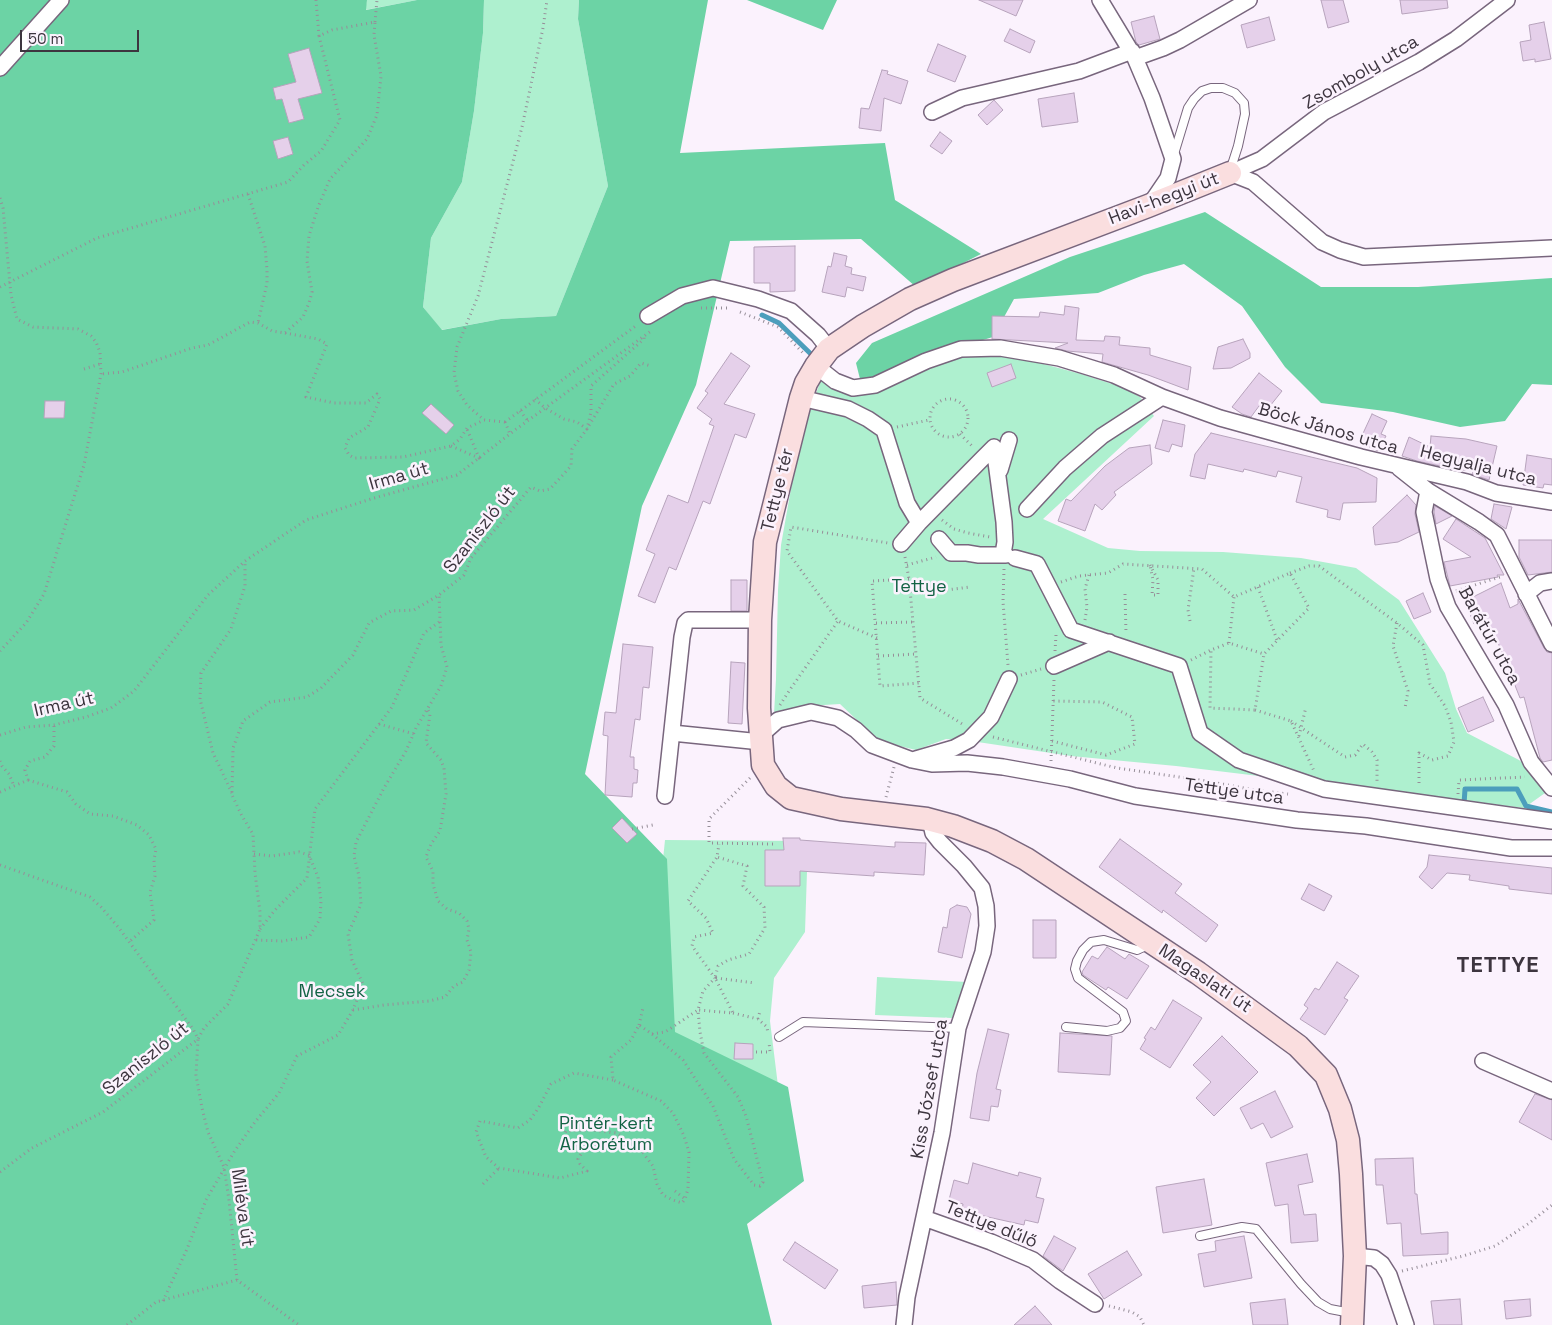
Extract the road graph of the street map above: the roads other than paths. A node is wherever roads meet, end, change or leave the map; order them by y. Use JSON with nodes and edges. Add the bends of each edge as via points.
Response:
{"nodes":[{"id":1,"x":61,"y":0,"type":"edge"},
{"id":2,"x":1100,"y":0,"type":"edge"},
{"id":3,"x":1249,"y":0,"type":"edge"},
{"id":4,"x":1507,"y":0,"type":"edge"},
{"id":5,"x":1134,"y":55,"type":"junction"},
{"id":6,"x":0,"y":68,"type":"edge"},
{"id":7,"x":932,"y":112,"type":"dead end"},
{"id":8,"x":1173,"y":159,"type":"junction"},
{"id":9,"x":1230,"y":173,"type":"junction"},
{"id":10,"x":1148,"y":206,"type":"junction"},
{"id":11,"x":1552,"y":248,"type":"edge"},
{"id":12,"x":653,"y":322,"type":"road end"},
{"id":13,"x":823,"y":362,"type":"junction"},
{"id":14,"x":1162,"y":397,"type":"junction"},
{"id":15,"x":802,"y":398,"type":"junction"},
{"id":16,"x":1009,"y":440,"type":"dead end"},
{"id":17,"x":1394,"y":464,"type":"junction"},
{"id":18,"x":998,"y":476,"type":"junction"},
{"id":19,"x":1428,"y":491,"type":"junction"},
{"id":20,"x":1552,"y":502,"type":"edge"},
{"id":21,"x":1028,"y":509,"type":"dead end"},
{"id":22,"x":919,"y":523,"type":"junction"},
{"id":23,"x":939,"y":539,"type":"dead end"},
{"id":24,"x":901,"y":544,"type":"road end"},
{"id":25,"x":1007,"y":552,"type":"junction"},
{"id":26,"x":1552,"y":581,"type":"edge"},
{"id":27,"x":1526,"y":594,"type":"junction"},
{"id":28,"x":760,"y":620,"type":"junction"},
{"id":29,"x":1113,"y":644,"type":"junction"},
{"id":30,"x":1552,"y":644,"type":"edge"},
{"id":31,"x":1054,"y":666,"type":"road end"},
{"id":32,"x":1009,"y":679,"type":"road end"},
{"id":33,"x":672,"y":733,"type":"junction"},
{"id":34,"x":761,"y":738,"type":"junction"},
{"id":35,"x":912,"y":760,"type":"junction"},
{"id":36,"x":1547,"y":782,"type":"edge"},
{"id":37,"x":665,"y":796,"type":"dead end"},
{"id":38,"x":841,"y":809,"type":"joint"},
{"id":39,"x":930,"y":820,"type":"junction"},
{"id":40,"x":1552,"y":822,"type":"edge"},
{"id":41,"x":1552,"y":848,"type":"edge"},
{"id":42,"x":1152,"y":943,"type":"junction"},
{"id":43,"x":1066,"y":1027,"type":"dead end"},
{"id":44,"x":958,"y":1028,"type":"junction"},
{"id":45,"x":779,"y":1036,"type":"dead end"},
{"id":46,"x":1483,"y":1061,"type":"dead end"},
{"id":47,"x":1552,"y":1091,"type":"edge"},
{"id":48,"x":924,"y":1218,"type":"junction"},
{"id":49,"x":1200,"y":1236,"type":"dead end"},
{"id":50,"x":1355,"y":1256,"type":"junction"},
{"id":51,"x":1095,"y":1304,"type":"road end"},
{"id":52,"x":1352,"y":1319,"type":"edge"},
{"id":53,"x":904,"y":1325,"type":"edge"},
{"id":54,"x":1406,"y":1325,"type":"edge"}],
"edges":[{"from":1,"to":6,"type":"street"},
{"from":2,"to":5,"type":"street"},
{"from":3,"to":5,"type":"street","via":[[1180,40]]},
{"from":4,"to":9,"type":"street","name":"Zsomboly utca","via":[[1456,39],[1324,112],[1262,159]]},
{"from":5,"to":7,"type":"street","via":[[962,98]]},
{"from":5,"to":8,"type":"street"},
{"from":8,"to":9,"type":"lane","via":[[1188,108],[1194,99],[1202,91],[1223,88],[1244,103],[1245,114]]},
{"from":8,"to":10,"type":"street","via":[[1168,178]]},
{"from":9,"to":10,"type":"street","name":"Havi-hegyi út"},
{"from":9,"to":11,"type":"street","name":"Havi-hegyi út","via":[[1253,182],[1322,242],[1364,257]]},
{"from":10,"to":13,"type":"street","name":"Havi-hegyi út","via":[[910,299]]},
{"from":12,"to":13,"type":"street","name":"Böck János utca","via":[[682,296],[713,288],[791,311],[818,335]]},
{"from":13,"to":14,"type":"street","name":"Böck János utca","via":[[835,380],[853,388],[875,385],[926,361],[962,349],[1000,348],[1059,358],[1114,375]]},
{"from":13,"to":15,"type":"street","name":"Tettye tér","via":[[806,383]]},
{"from":14,"to":17,"type":"street","name":"Böck János utca","via":[[1220,418]]},
{"from":14,"to":21,"type":"street","via":[[1102,436],[1066,468]]},
{"from":15,"to":22,"type":"street","via":[[848,409],[884,430],[906,504]]},
{"from":15,"to":28,"type":"street","name":"Tettye tér","via":[[765,542]]},
{"from":16,"to":18,"type":"street"},
{"from":17,"to":19,"type":"street","name":"Böck János utca"},
{"from":17,"to":20,"type":"street","name":"Hegyalja utca","via":[[1467,482],[1496,493]]},
{"from":18,"to":22,"type":"street","via":[[994,447]]},
{"from":18,"to":25,"type":"street"},
{"from":19,"to":27,"type":"street","name":"Böck János utca","via":[[1497,535]]},
{"from":19,"to":36,"type":"street","name":"Barátúr utca","via":[[1424,512],[1438,579],[1448,606],[1506,705],[1531,762]]},
{"from":22,"to":24,"type":"street"},
{"from":23,"to":25,"type":"street","via":[[952,553]]},
{"from":25,"to":29,"type":"street","via":[[1037,564],[1071,630]]},
{"from":26,"to":27,"type":"street","via":[[1540,583]]},
{"from":27,"to":30,"type":"street","name":"Böck János utca"},
{"from":28,"to":33,"type":"street","via":[[688,620],[685,623]]},
{"from":28,"to":34,"type":"street","name":"Tettye tér"},
{"from":29,"to":31,"type":"street"},
{"from":29,"to":40,"type":"street","via":[[1179,666],[1200,733],[1239,760],[1326,789]]},
{"from":32,"to":35,"type":"street","via":[[991,717],[969,740],[954,748]]},
{"from":33,"to":34,"type":"street"},
{"from":33,"to":37,"type":"street"},
{"from":34,"to":35,"type":"street","via":[[778,720],[812,712],[838,718],[872,745]]},
{"from":34,"to":38,"type":"street","name":"Tettye tér","via":[[764,765],[776,786],[791,798]]},
{"from":35,"to":41,"type":"street","name":"Tettye utca","via":[[1003,767],[1070,779],[1135,796],[1296,820],[1366,826],[1511,848]]},
{"from":38,"to":39,"type":"street","name":"Magaslati út"},
{"from":39,"to":42,"type":"street","name":"Magaslati út","via":[[952,826],[1026,858]]},
{"from":39,"to":44,"type":"street","name":"Kiss József utca","via":[[933,833],[982,888],[986,906],[983,952]]},
{"from":42,"to":43,"type":"lane","via":[[1137,950],[1104,940],[1091,942],[1077,961],[1078,978],[1123,1012],[1126,1021],[1120,1028],[1107,1030]]},
{"from":42,"to":50,"type":"street","name":"Magaslati út","via":[[1279,1031],[1326,1075],[1348,1140]]},
{"from":44,"to":45,"type":"lane","via":[[803,1022]]},
{"from":44,"to":48,"type":"street","name":"Kiss József utca","via":[[942,1133]]},
{"from":46,"to":47,"type":"street"},
{"from":48,"to":51,"type":"street","name":"Tettye dűlő","via":[[1033,1260]]},
{"from":48,"to":53,"type":"street","name":"Kiss József utca"},
{"from":49,"to":52,"type":"lane","via":[[1242,1227],[1256,1229],[1318,1302]]},
{"from":50,"to":52,"type":"street","name":"Magaslati út"},
{"from":50,"to":54,"type":"street","via":[[1374,1258],[1382,1264]]}]}
